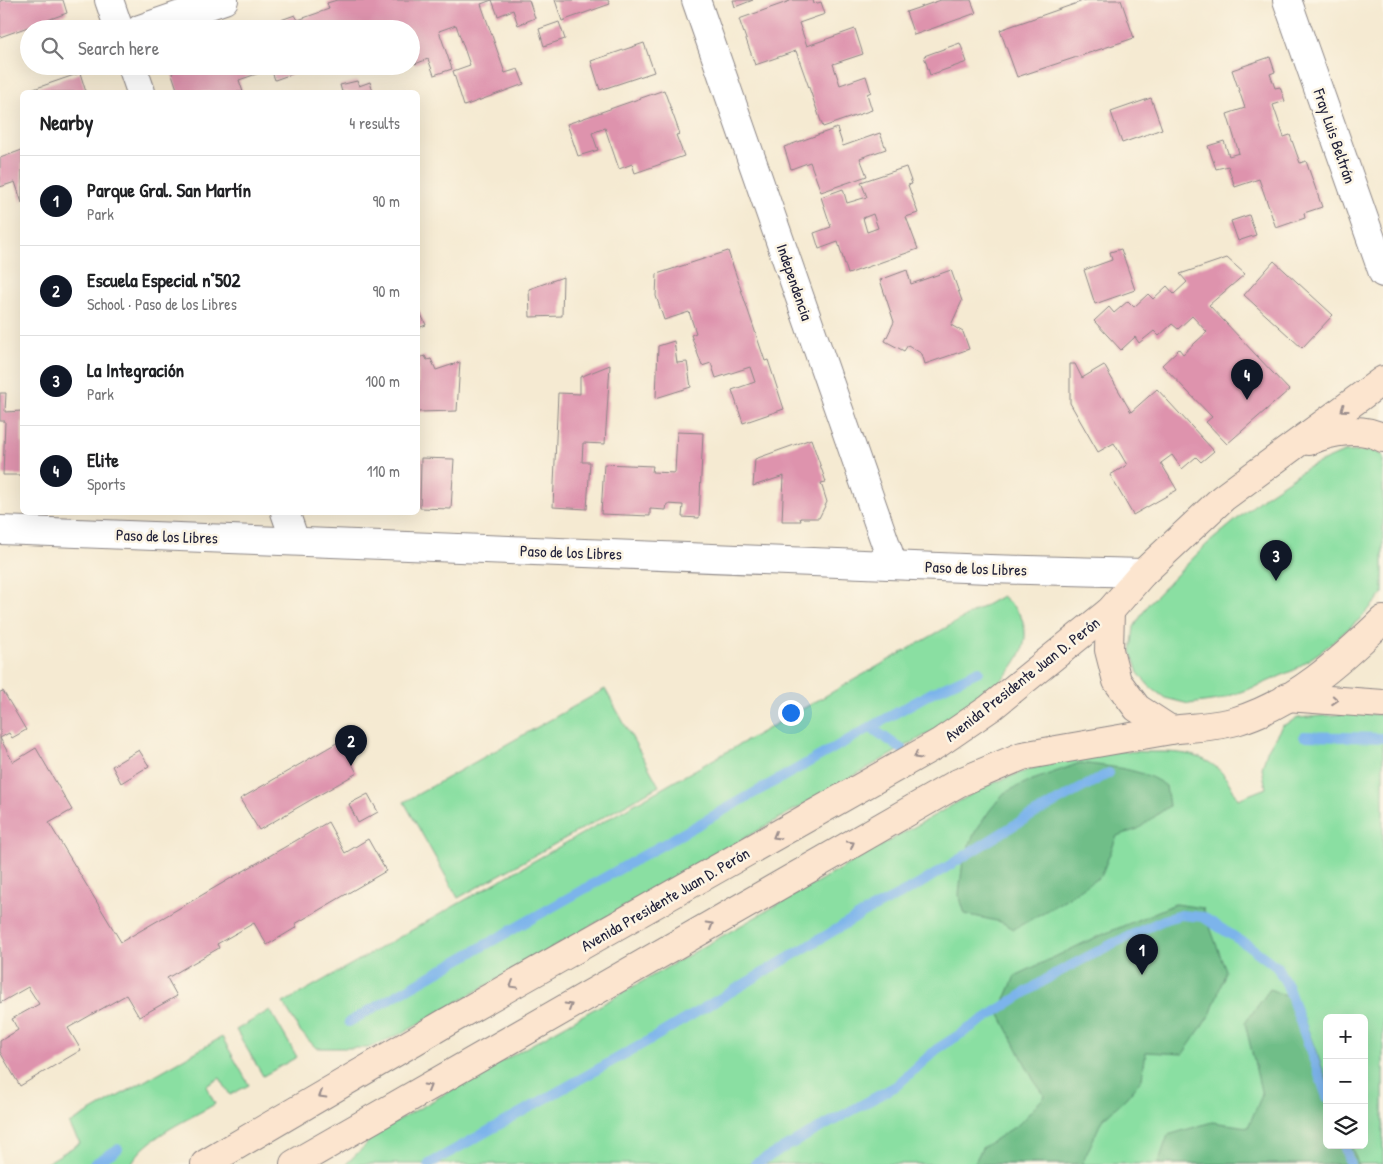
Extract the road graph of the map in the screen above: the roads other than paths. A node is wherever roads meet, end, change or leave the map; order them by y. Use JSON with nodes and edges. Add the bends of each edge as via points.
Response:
{"nodes":[{"id":1,"x":109,"y":0,"type":"edge"},
{"id":2,"x":224,"y":0,"type":"edge"},
{"id":3,"x":696,"y":0,"type":"edge"},
{"id":4,"x":1287,"y":0,"type":"edge"},
{"id":5,"x":116,"y":20,"type":"edge"},
{"id":6,"x":166,"y":20,"type":"edge"},
{"id":7,"x":135,"y":75,"type":"edge"},
{"id":8,"x":140,"y":90,"type":"edge"},
{"id":9,"x":1383,"y":273,"type":"edge"},
{"id":10,"x":1383,"y":380,"type":"edge"},
{"id":11,"x":1383,"y":438,"type":"edge"},
{"id":12,"x":1287,"y":450,"type":"junction"},
{"id":13,"x":287,"y":515,"type":"edge"},
{"id":14,"x":0,"y":530,"type":"edge"},
{"id":15,"x":295,"y":541,"type":"junction"},
{"id":16,"x":893,"y":565,"type":"junction"},
{"id":17,"x":1143,"y":573,"type":"junction"},
{"id":18,"x":1110,"y":611,"type":"junction"},
{"id":19,"x":1383,"y":620,"type":"edge"},
{"id":20,"x":1287,"y":697,"type":"junction"},
{"id":21,"x":1383,"y":704,"type":"edge"},
{"id":22,"x":1171,"y":730,"type":"junction"},
{"id":23,"x":205,"y":1164,"type":"edge"},
{"id":24,"x":294,"y":1164,"type":"edge"}],
"edges":[{"from":1,"to":5,"type":"street"},
{"from":2,"to":6,"type":"street"},
{"from":3,"to":16,"type":"street","name":"Independencia"},
{"from":4,"to":9,"type":"street","name":"Fray Luis Beltrán"},
{"from":7,"to":8,"type":"street"},
{"from":10,"to":12,"type":"main road","name":"Avenida Presidente Juan D. Perón","one_way":true},
{"from":11,"to":12,"type":"main road","name":"Avenida Presidente Juan D. Perón","via":[[1373,432],[1341,432]]},
{"from":12,"to":17,"type":"main road","name":"Avenida Presidente Juan D. Perón","via":[[1223,498]]},
{"from":13,"to":15,"type":"street"},
{"from":14,"to":15,"type":"street","name":"Paso de los Libres"},
{"from":15,"to":16,"type":"street","name":"Paso de los Libres"},
{"from":16,"to":17,"type":"street","name":"Paso de los Libres"},
{"from":17,"to":18,"type":"main road","name":"Avenida Presidente Juan D. Perón"},
{"from":18,"to":22,"type":"main road","name":"Avenida Presidente Juan D. Perón","via":[[1109,650],[1117,681],[1137,708]]},
{"from":18,"to":23,"type":"main road","name":"Avenida Presidente Juan D. Perón","one_way":true,"via":[[990,708],[939,743],[447,1022]]},
{"from":19,"to":20,"type":"main road","via":[[1349,653]]},
{"from":20,"to":21,"type":"main road","one_way":true},
{"from":20,"to":22,"type":"main road","via":[[1234,722]]},
{"from":24,"to":22,"type":"main road","one_way":true,"via":[[958,783],[1022,756]]}]}
